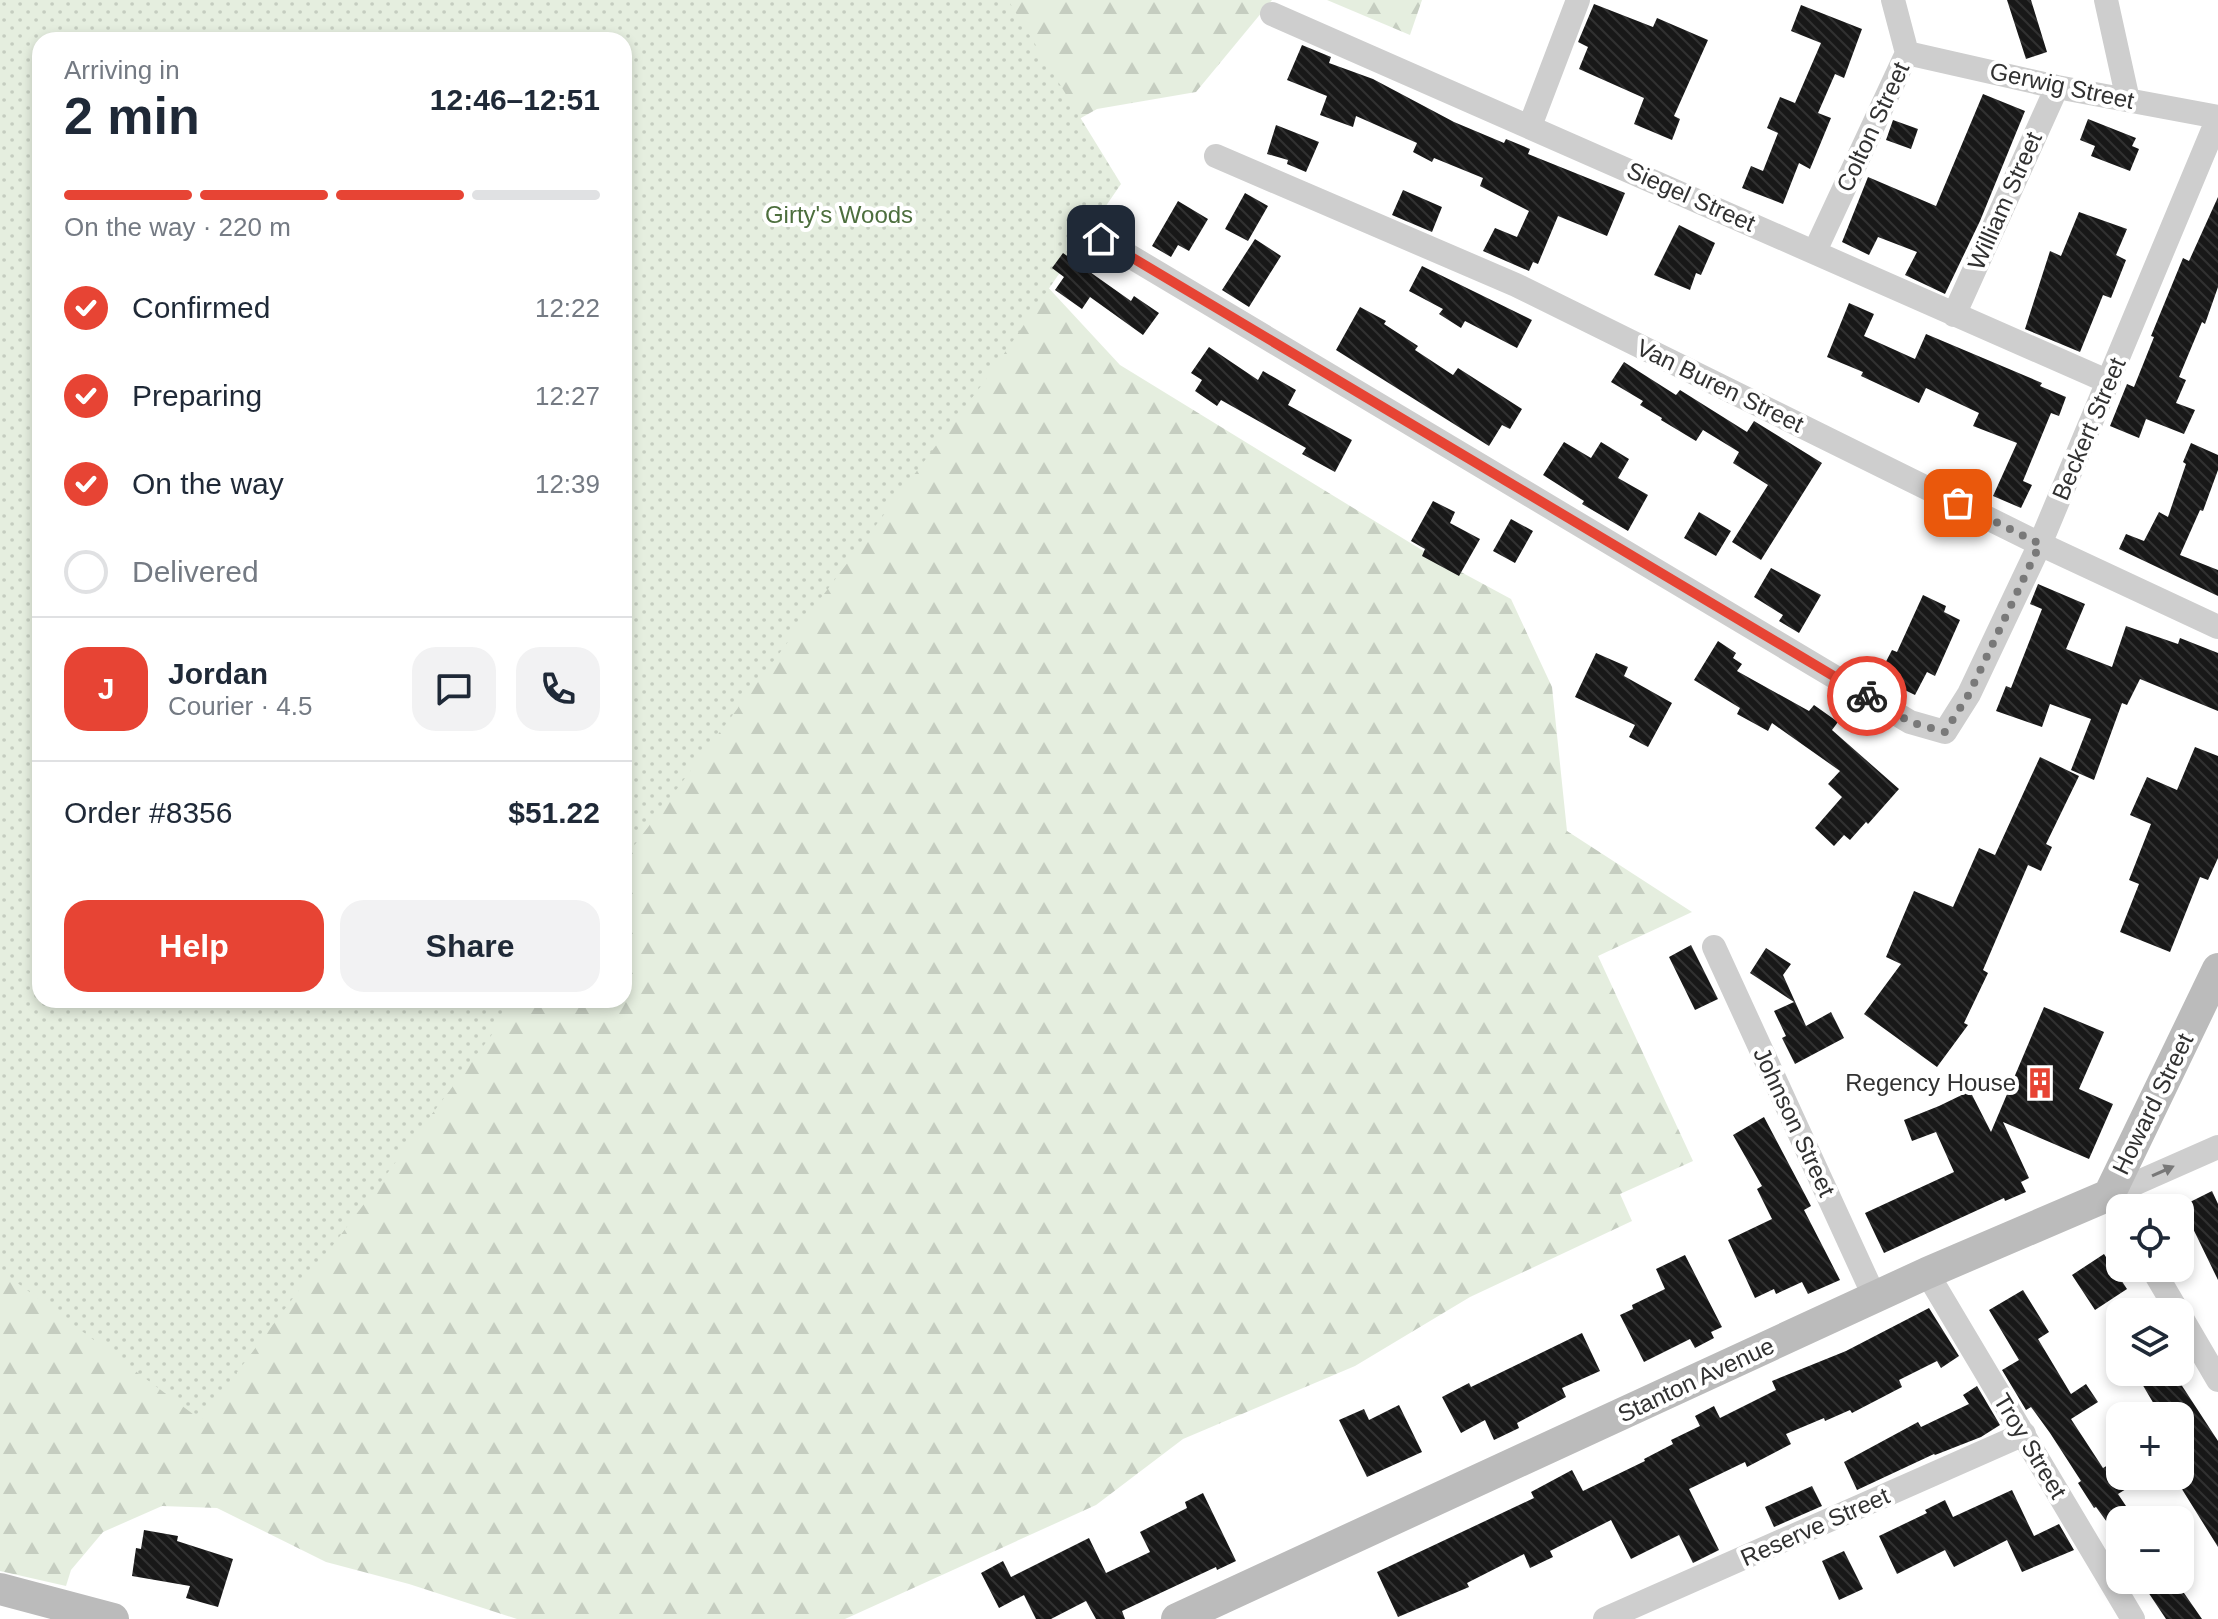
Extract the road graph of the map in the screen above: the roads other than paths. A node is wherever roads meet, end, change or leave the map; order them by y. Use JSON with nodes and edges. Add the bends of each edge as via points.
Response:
{"nodes":[{"id":1,"x":1578,"y":0,"type":"edge"},
{"id":2,"x":1893,"y":0,"type":"edge"},
{"id":3,"x":2106,"y":0,"type":"edge"},
{"id":4,"x":1272,"y":14,"type":"dead end"},
{"id":5,"x":1907,"y":53,"type":"junction"},
{"id":6,"x":2057,"y":87,"type":"junction"},
{"id":7,"x":2128,"y":100,"type":"junction"},
{"id":8,"x":2218,"y":117,"type":"edge"},
{"id":9,"x":1530,"y":126,"type":"junction"},
{"id":10,"x":1216,"y":156,"type":"dead end"},
{"id":11,"x":1101,"y":239,"type":"dead end"},
{"id":12,"x":1815,"y":251,"type":"junction"},
{"id":13,"x":1954,"y":315,"type":"junction"},
{"id":14,"x":2109,"y":382,"type":"junction"},
{"id":15,"x":2040,"y":544,"type":"junction"},
{"id":16,"x":2218,"y":627,"type":"edge"},
{"id":17,"x":1714,"y":947,"type":"dead end"},
{"id":18,"x":2218,"y":969,"type":"edge"},
{"id":19,"x":2218,"y":1147,"type":"edge"},
{"id":20,"x":2119,"y":1194,"type":"edge"},
{"id":21,"x":2134,"y":1194,"type":"edge"},
{"id":22,"x":2106,"y":1208,"type":"edge"},
{"id":23,"x":1927,"y":1273,"type":"junction"},
{"id":24,"x":1875,"y":1298,"type":"junction"},
{"id":25,"x":2194,"y":1339,"type":"edge"},
{"id":26,"x":2218,"y":1380,"type":"edge"},
{"id":27,"x":2024,"y":1434,"type":"junction"},
{"id":28,"x":0,"y":1589,"type":"edge"},
{"id":29,"x":113,"y":1619,"type":"edge"},
{"id":30,"x":1177,"y":1619,"type":"edge"},
{"id":31,"x":1605,"y":1619,"type":"edge"},
{"id":32,"x":2133,"y":1619,"type":"edge"}],
"edges":[{"from":1,"to":9,"type":"street"},
{"from":2,"to":5,"type":"street","name":"Colton Street"},
{"from":3,"to":7,"type":"street"},
{"from":4,"to":9,"type":"street","name":"Siegel Street"},
{"from":5,"to":6,"type":"street","name":"Gerwig Street"},
{"from":5,"to":12,"type":"street","name":"Colton Street"},
{"from":6,"to":7,"type":"street","name":"Gerwig Street"},
{"from":6,"to":13,"type":"street","name":"William Street"},
{"from":7,"to":8,"type":"street","name":"Gerwig Street"},
{"from":8,"to":14,"type":"street","name":"Beckert Street"},
{"from":9,"to":12,"type":"street","name":"Siegel Street"},
{"from":10,"to":15,"type":"street","name":"Van Buren Street","via":[[1516,285]]},
{"from":11,"to":15,"type":"street","name":"Beckert Street","via":[[1910,722],[1945,732],[1969,694]]},
{"from":12,"to":13,"type":"street","name":"Siegel Street"},
{"from":13,"to":14,"type":"street","name":"Siegel Street"},
{"from":14,"to":15,"type":"street","name":"Beckert Street"},
{"from":15,"to":16,"type":"street","name":"Van Buren Street"},
{"from":17,"to":24,"type":"street","name":"Johnson Street"},
{"from":18,"to":20,"type":"street","name":"Howard Street"},
{"from":21,"to":19,"type":"street","name":"Stanton Avenue","one_way":true},
{"from":22,"to":23,"type":"street","name":"Stanton Avenue"},
{"from":23,"to":24,"type":"street","name":"Stanton Avenue"},
{"from":23,"to":27,"type":"street","name":"Troy Street"},
{"from":24,"to":30,"type":"street","name":"Stanton Avenue"},
{"from":25,"to":26,"type":"street"},
{"from":27,"to":31,"type":"street","name":"Reserve Street"},
{"from":27,"to":32,"type":"street","name":"Troy Street"},
{"from":28,"to":29,"type":"street"}]}
